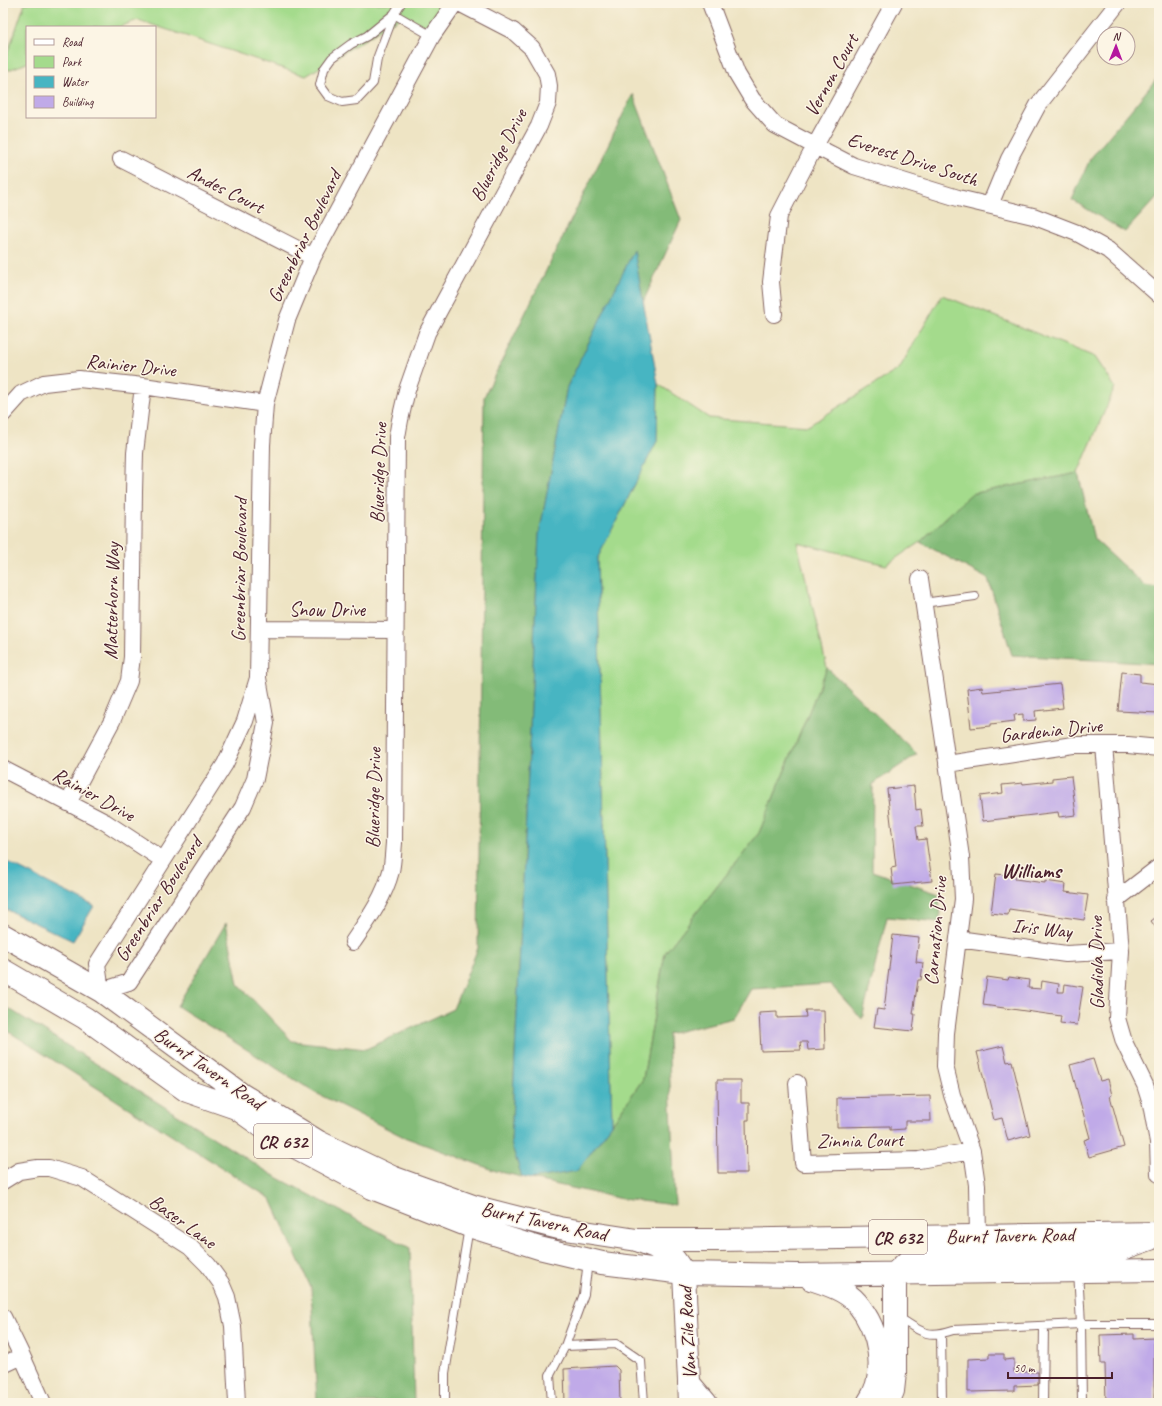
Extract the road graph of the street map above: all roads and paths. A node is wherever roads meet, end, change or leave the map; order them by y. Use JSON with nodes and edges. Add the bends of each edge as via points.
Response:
{"nodes":[{"id":1,"x":401,"y":3,"type":"edge"},
{"id":2,"x":455,"y":3,"type":"edge"},
{"id":3,"x":459,"y":3,"type":"edge"},
{"id":4,"x":710,"y":3,"type":"edge"},
{"id":5,"x":894,"y":3,"type":"edge"},
{"id":6,"x":1118,"y":3,"type":"edge"},
{"id":7,"x":394,"y":14,"type":"junction"},
{"id":8,"x":432,"y":36,"type":"junction"},
{"id":9,"x":815,"y":146,"type":"junction"},
{"id":10,"x":121,"y":158,"type":"dead end"},
{"id":11,"x":990,"y":205,"type":"junction"},
{"id":12,"x":313,"y":257,"type":"junction"},
{"id":13,"x":1159,"y":296,"type":"edge"},
{"id":14,"x":774,"y":314,"type":"dead end"},
{"id":15,"x":143,"y":386,"type":"junction"},
{"id":16,"x":264,"y":404,"type":"junction"},
{"id":17,"x":3,"y":414,"type":"edge"},
{"id":18,"x":920,"y":579,"type":"dead end"},
{"id":19,"x":975,"y":596,"type":"dead end"},
{"id":20,"x":923,"y":603,"type":"junction"},
{"id":21,"x":259,"y":630,"type":"junction"},
{"id":22,"x":395,"y":630,"type":"junction"},
{"id":23,"x":258,"y":678,"type":"junction"},
{"id":24,"x":1104,"y":745,"type":"junction"},
{"id":25,"x":1159,"y":748,"type":"edge"},
{"id":26,"x":947,"y":764,"type":"junction"},
{"id":27,"x":3,"y":769,"type":"edge"},
{"id":28,"x":68,"y":803,"type":"junction"},
{"id":29,"x":164,"y":860,"type":"junction"},
{"id":30,"x":1159,"y":867,"type":"edge"},
{"id":31,"x":1116,"y":900,"type":"junction"},
{"id":32,"x":3,"y":935,"type":"edge"},
{"id":33,"x":958,"y":939,"type":"junction"},
{"id":34,"x":353,"y":942,"type":"dead end"},
{"id":35,"x":1121,"y":951,"type":"junction"},
{"id":36,"x":3,"y":952,"type":"edge"},
{"id":37,"x":3,"y":970,"type":"edge"},
{"id":38,"x":101,"y":991,"type":"junction"},
{"id":39,"x":797,"y":1084,"type":"dead end"},
{"id":40,"x":236,"y":1108,"type":"junction"},
{"id":41,"x":972,"y":1152,"type":"junction"},
{"id":42,"x":1159,"y":1174,"type":"edge"},
{"id":43,"x":3,"y":1181,"type":"edge"},
{"id":44,"x":469,"y":1226,"type":"junction"},
{"id":45,"x":1159,"y":1233,"type":"edge"},
{"id":46,"x":978,"y":1236,"type":"junction"},
{"id":47,"x":1159,"y":1237,"type":"edge"},
{"id":48,"x":637,"y":1240,"type":"junction"},
{"id":49,"x":588,"y":1260,"type":"junction"},
{"id":50,"x":1159,"y":1270,"type":"edge"},
{"id":51,"x":1078,"y":1271,"type":"junction"},
{"id":52,"x":896,"y":1273,"type":"junction"},
{"id":53,"x":684,"y":1274,"type":"junction"},
{"id":54,"x":796,"y":1274,"type":"junction"},
{"id":55,"x":896,"y":1316,"type":"junction"},
{"id":56,"x":3,"y":1317,"type":"edge"},
{"id":57,"x":1081,"y":1324,"type":"junction"},
{"id":58,"x":1159,"y":1324,"type":"edge"},
{"id":59,"x":1044,"y":1326,"type":"junction"},
{"id":60,"x":941,"y":1334,"type":"junction"},
{"id":61,"x":565,"y":1346,"type":"junction"},
{"id":62,"x":22,"y":1356,"type":"junction"},
{"id":63,"x":3,"y":1365,"type":"edge"},
{"id":64,"x":690,"y":1393,"type":"edge"},
{"id":65,"x":43,"y":1403,"type":"edge"},
{"id":66,"x":237,"y":1403,"type":"edge"},
{"id":67,"x":446,"y":1403,"type":"edge"},
{"id":68,"x":552,"y":1403,"type":"edge"},
{"id":69,"x":644,"y":1403,"type":"edge"},
{"id":70,"x":706,"y":1403,"type":"edge"},
{"id":71,"x":868,"y":1403,"type":"edge"},
{"id":72,"x":888,"y":1403,"type":"edge"},
{"id":73,"x":942,"y":1403,"type":"edge"},
{"id":74,"x":1043,"y":1403,"type":"edge"},
{"id":75,"x":1082,"y":1403,"type":"edge"}],
"edges":[{"from":1,"to":7,"type":"lane"},
{"from":2,"to":8,"type":"street","name":"Greenbriar Boulevard"},
{"from":3,"to":22,"type":"street","name":"Blueridge Drive","via":[[513,31],[532,48],[547,74],[548,103],[539,126],[427,333],[407,390],[398,437]]},
{"from":4,"to":9,"type":"street","name":"Everest Drive South","via":[[737,74],[752,99],[775,124]]},
{"from":5,"to":9,"type":"street","name":"Vernon Court"},
{"from":6,"to":11,"type":"street","via":[[1038,105],[1009,159]]},
{"from":7,"to":7,"type":"lane","via":[[368,36],[332,58],[324,69],[320,85],[328,96],[342,102],[357,100],[372,83],[377,59]]},
{"from":7,"to":8,"type":"lane"},
{"from":8,"to":12,"type":"street","name":"Greenbriar Boulevard"},
{"from":9,"to":11,"type":"street","name":"Everest Drive South","via":[[854,166],[958,198]]},
{"from":9,"to":14,"type":"street","name":"Vernon Court","via":[[779,216],[771,282]]},
{"from":10,"to":12,"type":"street","name":"Andes Court"},
{"from":11,"to":13,"type":"street","name":"Everest Drive South","via":[[1033,216],[1077,233],[1108,250]]},
{"from":12,"to":16,"type":"street","name":"Greenbriar Boulevard","via":[[287,320]]},
{"from":15,"to":16,"type":"street","name":"Rainier Drive"},
{"from":15,"to":17,"type":"street","name":"Rainier Drive","via":[[80,379],[44,383],[21,394]]},
{"from":15,"to":28,"type":"street","name":"Matterhorn Way","via":[[134,485],[132,657],[129,680],[112,722]]},
{"from":16,"to":21,"type":"street","name":"Greenbriar Boulevard"},
{"from":18,"to":20,"type":"street","name":"Carnation Drive"},
{"from":19,"to":20,"type":"lane"},
{"from":20,"to":26,"type":"street","name":"Carnation Drive"},
{"from":21,"to":22,"type":"street","name":"Snow Drive"},
{"from":21,"to":23,"type":"street","name":"Greenbriar Boulevard"},
{"from":22,"to":34,"type":"street","name":"Blueridge Drive","via":[[394,844],[391,871],[375,909]]},
{"from":23,"to":29,"type":"street","name":"Greenbriar Boulevard","via":[[245,721],[226,764]]},
{"from":23,"to":38,"type":"street","name":"Greenbriar Boulevard","via":[[266,723],[255,779],[243,807],[129,982]]},
{"from":24,"to":25,"type":"street","name":"Gardenia Drive"},
{"from":24,"to":26,"type":"street","name":"Gardenia Drive","via":[[1073,745]]},
{"from":24,"to":31,"type":"street","name":"Gladiola Drive"},
{"from":26,"to":33,"type":"street","name":"Carnation Drive","via":[[962,857],[963,899]]},
{"from":27,"to":28,"type":"street","name":"Rainier Drive"},
{"from":28,"to":29,"type":"street","name":"Rainier Drive","via":[[105,822]]},
{"from":29,"to":38,"type":"street","name":"Greenbriar Boulevard","via":[[97,964]]},
{"from":30,"to":31,"type":"street"},
{"from":31,"to":35,"type":"street","name":"Gladiola Drive"},
{"from":32,"to":38,"type":"main road","name":"Burnt Tavern Road","number":"CR 632"},
{"from":33,"to":35,"type":"street","name":"Iris Way","via":[[1066,954]]},
{"from":33,"to":41,"type":"street","name":"Carnation Drive","via":[[946,1034],[945,1066],[952,1095]]},
{"from":35,"to":42,"type":"street","name":"Gladiola Drive","via":[[1118,1018],[1124,1042],[1145,1085],[1151,1104],[1158,1142]]},
{"from":36,"to":38,"type":"main road","via":[[76,993]]},
{"from":37,"to":40,"type":"main road","name":"Burnt Tavern Road","number":"CR 632","via":[[84,1018],[187,1091]]},
{"from":38,"to":40,"type":"main road","via":[[116,1023]]},
{"from":38,"to":48,"type":"main road","name":"Burnt Tavern Road","number":"CR 632","via":[[241,1094],[319,1142],[392,1177],[476,1207],[559,1228]]},
{"from":39,"to":41,"type":"street","name":"Zinnia Court","via":[[803,1163],[919,1160]]},
{"from":40,"to":44,"type":"main road","name":"Burnt Tavern Road","number":"CR 632","via":[[278,1138],[372,1188]]},
{"from":41,"to":46,"type":"street","name":"Carnation Drive","via":[[977,1185]]},
{"from":43,"to":66,"type":"street","name":"Baser Lane","via":[[19,1171],[38,1168],[49,1168],[82,1178],[190,1247],[208,1265],[227,1297],[233,1326]]},
{"from":44,"to":49,"type":"main road","name":"Burnt Tavern Road","number":"CR 632"},
{"from":44,"to":67,"type":"lane","via":[[445,1373]]},
{"from":45,"to":46,"type":"main road","name":"Burnt Tavern Road","number":"CR 632"},
{"from":46,"to":48,"type":"main road","name":"Burnt Tavern Road","number":"CR 632"},
{"from":47,"to":52,"type":"main road","via":[[1113,1252],[928,1255],[910,1259]]},
{"from":48,"to":53,"type":"main road","name":"Van Zile Road","via":[[675,1260]]},
{"from":49,"to":53,"type":"main road","name":"Burnt Tavern Road","number":"CR 632"},
{"from":49,"to":61,"type":"lane","via":[[584,1294]]},
{"from":50,"to":51,"type":"main road","name":"Burnt Tavern Road","number":"CR 632"},
{"from":51,"to":52,"type":"main road","name":"Burnt Tavern Road","number":"CR 632"},
{"from":51,"to":57,"type":"lane"},
{"from":52,"to":54,"type":"main road","name":"Burnt Tavern Road","number":"CR 632"},
{"from":52,"to":55,"type":"main road"},
{"from":53,"to":54,"type":"main road","name":"Burnt Tavern Road","number":"CR 632"},
{"from":53,"to":64,"type":"main road","name":"Van Zile Road"},
{"from":54,"to":71,"type":"main road","via":[[834,1287],[856,1302],[871,1324],[879,1351],[880,1374]]},
{"from":55,"to":60,"type":"lane","via":[[924,1334]]},
{"from":55,"to":72,"type":"main road","via":[[895,1373]]},
{"from":56,"to":62,"type":"street"},
{"from":57,"to":58,"type":"lane"},
{"from":57,"to":59,"type":"lane"},
{"from":57,"to":75,"type":"lane"},
{"from":59,"to":60,"type":"lane","via":[[952,1330]]},
{"from":59,"to":74,"type":"lane"},
{"from":60,"to":73,"type":"lane"},
{"from":61,"to":68,"type":"lane","via":[[550,1376]]},
{"from":61,"to":69,"type":"lane","via":[[616,1344],[642,1361]]},
{"from":62,"to":63,"type":"street"},
{"from":62,"to":65,"type":"street"},
{"from":64,"to":70,"type":"main road"}]}
